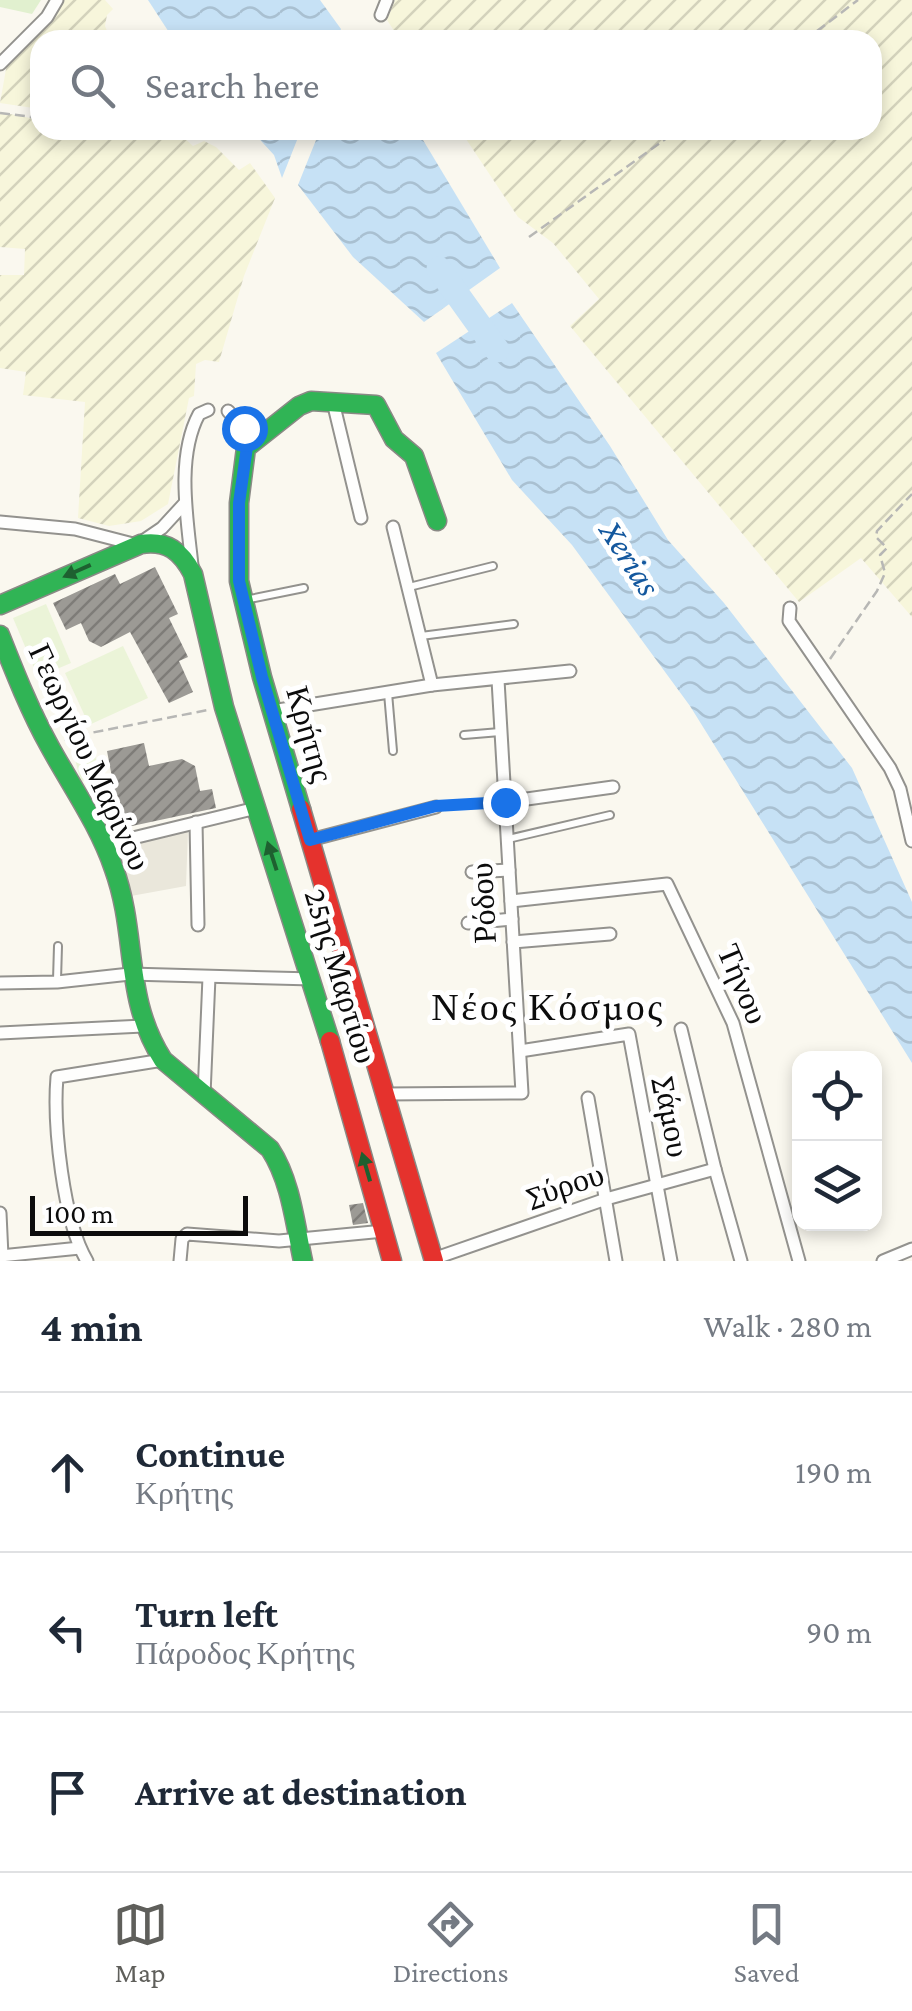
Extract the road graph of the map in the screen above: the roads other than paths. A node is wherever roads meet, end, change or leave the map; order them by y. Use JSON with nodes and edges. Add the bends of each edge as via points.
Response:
{"nodes":[{"id":1,"x":58,"y":0,"type":"edge"},
{"id":2,"x":387,"y":0,"type":"edge"},
{"id":3,"x":381,"y":15,"type":"dead end"},
{"id":4,"x":33,"y":30,"type":"edge"},
{"id":5,"x":30,"y":33,"type":"edge"},
{"id":6,"x":0,"y":64,"type":"edge"},
{"id":7,"x":333,"y":402,"type":"junction"},
{"id":8,"x":208,"y":410,"type":"dead end"},
{"id":9,"x":228,"y":411,"type":"dead end"},
{"id":10,"x":246,"y":448,"type":"junction"},
{"id":11,"x":185,"y":503,"type":"junction"},
{"id":12,"x":361,"y":518,"type":"dead end"},
{"id":13,"x":437,"y":521,"type":"dead end"},
{"id":14,"x":0,"y":522,"type":"edge"},
{"id":15,"x":393,"y":527,"type":"dead end"},
{"id":16,"x":137,"y":545,"type":"junction"},
{"id":17,"x":492,"y":566,"type":"dead end"},
{"id":18,"x":192,"y":574,"type":"junction"},
{"id":19,"x":408,"y":587,"type":"junction"},
{"id":20,"x":304,"y":588,"type":"dead end"},
{"id":21,"x":244,"y":601,"type":"junction"},
{"id":22,"x":0,"y":605,"type":"edge"},
{"id":23,"x":790,"y":608,"type":"dead end"},
{"id":24,"x":514,"y":624,"type":"dead end"},
{"id":25,"x":0,"y":635,"type":"edge"},
{"id":26,"x":420,"y":636,"type":"junction"},
{"id":27,"x":570,"y":671,"type":"dead end"},
{"id":28,"x":498,"y":680,"type":"junction"},
{"id":29,"x":432,"y":685,"type":"junction"},
{"id":30,"x":388,"y":692,"type":"junction"},
{"id":31,"x":272,"y":711,"type":"junction"},
{"id":32,"x":501,"y":732,"type":"junction"},
{"id":33,"x":464,"y":736,"type":"dead end"},
{"id":34,"x":393,"y":751,"type":"dead end"},
{"id":35,"x":614,"y":787,"type":"dead end"},
{"id":36,"x":505,"y":802,"type":"junction"},
{"id":37,"x":436,"y":806,"type":"road end"},
{"id":38,"x":256,"y":808,"type":"junction"},
{"id":39,"x":610,"y":815,"type":"dead end"},
{"id":40,"x":196,"y":822,"type":"junction"},
{"id":41,"x":310,"y":840,"type":"junction"},
{"id":42,"x":507,"y":840,"type":"junction"},
{"id":43,"x":912,"y":840,"type":"edge"},
{"id":44,"x":104,"y":845,"type":"junction"},
{"id":45,"x":509,"y":870,"type":"junction"},
{"id":46,"x":472,"y":872,"type":"dead end"},
{"id":47,"x":511,"y":901,"type":"junction"},
{"id":48,"x":512,"y":919,"type":"junction"},
{"id":49,"x":468,"y":923,"type":"dead end"},
{"id":50,"x":198,"y":925,"type":"dead end"},
{"id":51,"x":610,"y":934,"type":"dead end"},
{"id":52,"x":513,"y":942,"type":"junction"},
{"id":53,"x":58,"y":946,"type":"dead end"},
{"id":54,"x":130,"y":974,"type":"junction"},
{"id":55,"x":209,"y":977,"type":"junction"},
{"id":56,"x":313,"y":979,"type":"junction"},
{"id":57,"x":0,"y":982,"type":"edge"},
{"id":58,"x":56,"y":982,"type":"junction"},
{"id":59,"x":143,"y":1026,"type":"junction"},
{"id":60,"x":682,"y":1029,"type":"dead end"},
{"id":61,"x":0,"y":1033,"type":"edge"},
{"id":62,"x":520,"y":1051,"type":"junction"},
{"id":63,"x":163,"y":1060,"type":"junction"},
{"id":64,"x":384,"y":1094,"type":"junction"},
{"id":65,"x":204,"y":1095,"type":"junction"},
{"id":66,"x":588,"y":1098,"type":"dead end"},
{"id":67,"x":715,"y":1169,"type":"junction"},
{"id":68,"x":656,"y":1185,"type":"junction"},
{"id":69,"x":606,"y":1199,"type":"junction"},
{"id":70,"x":0,"y":1212,"type":"edge"},
{"id":71,"x":384,"y":1231,"type":"junction"},
{"id":72,"x":300,"y":1240,"type":"junction"},
{"id":73,"x":80,"y":1248,"type":"junction"},
{"id":74,"x":912,"y":1249,"type":"edge"},
{"id":75,"x":180,"y":1255,"type":"edge"},
{"id":76,"x":1,"y":1256,"type":"edge"},
{"id":77,"x":434,"y":1260,"type":"edge"},
{"id":78,"x":88,"y":1261,"type":"edge"},
{"id":79,"x":303,"y":1261,"type":"edge"},
{"id":80,"x":392,"y":1261,"type":"edge"},
{"id":81,"x":616,"y":1261,"type":"edge"},
{"id":82,"x":671,"y":1261,"type":"edge"},
{"id":83,"x":742,"y":1261,"type":"edge"},
{"id":84,"x":799,"y":1261,"type":"edge"},
{"id":85,"x":883,"y":1261,"type":"edge"}],
"edges":[{"from":1,"to":4,"type":"street"},
{"from":2,"to":3,"type":"street"},
{"from":5,"to":6,"type":"street"},
{"from":7,"to":10,"type":"street","via":[[298,406]]},
{"from":7,"to":12,"type":"street"},
{"from":7,"to":13,"type":"street","via":[[376,406],[394,439],[414,456]]},
{"from":8,"to":11,"type":"street","via":[[193,426]]},
{"from":9,"to":10,"type":"street","via":[[244,428]]},
{"from":10,"to":21,"type":"street","name":"Κρήτης","via":[[239,503]]},
{"from":11,"to":16,"type":"street"},
{"from":11,"to":18,"type":"street"},
{"from":14,"to":16,"type":"street","via":[[76,529]]},
{"from":15,"to":19,"type":"street"},
{"from":16,"to":18,"type":"street","via":[[178,550]]},
{"from":16,"to":22,"type":"street","one_way":true},
{"from":17,"to":19,"type":"lane"},
{"from":18,"to":38,"type":"street","name":"25ης Μαρτίου"},
{"from":19,"to":26,"type":"street"},
{"from":20,"to":21,"type":"lane"},
{"from":21,"to":31,"type":"street","name":"Κρήτης"},
{"from":23,"to":43,"type":"street","via":[[789,621],[890,768]]},
{"from":24,"to":26,"type":"lane"},
{"from":25,"to":44,"type":"street","name":"Γεωργίου Μαρίνου","via":[[24,700]]},
{"from":26,"to":29,"type":"street"},
{"from":27,"to":28,"type":"street"},
{"from":28,"to":29,"type":"street"},
{"from":28,"to":32,"type":"street","name":"Ρόδου"},
{"from":29,"to":30,"type":"street"},
{"from":30,"to":31,"type":"street"},
{"from":30,"to":34,"type":"lane"},
{"from":31,"to":41,"type":"street","name":"Κρήτης"},
{"from":32,"to":33,"type":"lane"},
{"from":32,"to":36,"type":"street","name":"Ρόδου"},
{"from":35,"to":36,"type":"street"},
{"from":36,"to":42,"type":"street","name":"Ρόδου"},
{"from":37,"to":41,"type":"street"},
{"from":38,"to":40,"type":"street"},
{"from":56,"to":38,"type":"street","name":"25ης Μαρτίου","one_way":true},
{"from":39,"to":42,"type":"lane"},
{"from":40,"to":44,"type":"street"},
{"from":40,"to":50,"type":"street"},
{"from":41,"to":64,"type":"street","name":"Κρήτης"},
{"from":42,"to":45,"type":"street","name":"Ρόδου"},
{"from":44,"to":54,"type":"street","name":"Γεωργίου Μαρίνου","via":[[121,891]]},
{"from":45,"to":46,"type":"street"},
{"from":45,"to":47,"type":"street","name":"Ρόδου"},
{"from":47,"to":48,"type":"street","name":"Ρόδου"},
{"from":47,"to":84,"type":"street","name":"Τήνου","via":[[667,884],[734,1024]]},
{"from":48,"to":49,"type":"street"},
{"from":48,"to":52,"type":"street","name":"Ρόδου"},
{"from":51,"to":52,"type":"street"},
{"from":52,"to":62,"type":"street","name":"Ρόδου"},
{"from":53,"to":58,"type":"lane"},
{"from":54,"to":55,"type":"street"},
{"from":54,"to":58,"type":"street"},
{"from":54,"to":59,"type":"street","name":"Γεωργίου Μαρίνου"},
{"from":55,"to":56,"type":"street"},
{"from":55,"to":65,"type":"street"},
{"from":71,"to":56,"type":"street","name":"25ης Μαρτίου","one_way":true},
{"from":57,"to":58,"type":"street"},
{"from":59,"to":61,"type":"street"},
{"from":59,"to":63,"type":"street","name":"Γεωργίου Μαρίνου"},
{"from":60,"to":67,"type":"street"},
{"from":62,"to":64,"type":"street","name":"Ρόδου","via":[[522,1094]]},
{"from":62,"to":68,"type":"street","name":"Σάμου","via":[[629,1034]]},
{"from":63,"to":65,"type":"street","name":"Γεωργίου Μαρίνου"},
{"from":63,"to":73,"type":"street","via":[[57,1077],[63,1188]]},
{"from":64,"to":77,"type":"street","name":"Κρήτης"},
{"from":65,"to":72,"type":"street","name":"Γεωργίου Μαρίνου","via":[[280,1164]]},
{"from":66,"to":69,"type":"street"},
{"from":67,"to":68,"type":"street","name":"Σύρου"},
{"from":67,"to":83,"type":"street"},
{"from":68,"to":69,"type":"street","name":"Σύρου"},
{"from":68,"to":82,"type":"street","name":"Σάμου"},
{"from":69,"to":77,"type":"street","name":"Σύρου"},
{"from":69,"to":81,"type":"street"},
{"from":70,"to":76,"type":"street"},
{"from":71,"to":72,"type":"street"},
{"from":71,"to":80,"type":"street","name":"25ης Μαρτίου"},
{"from":72,"to":75,"type":"street","via":[[187,1234]]},
{"from":72,"to":79,"type":"street","name":"Γεωργίου Μαρίνου"},
{"from":73,"to":76,"type":"street"},
{"from":73,"to":78,"type":"street"},
{"from":74,"to":85,"type":"street"}]}
